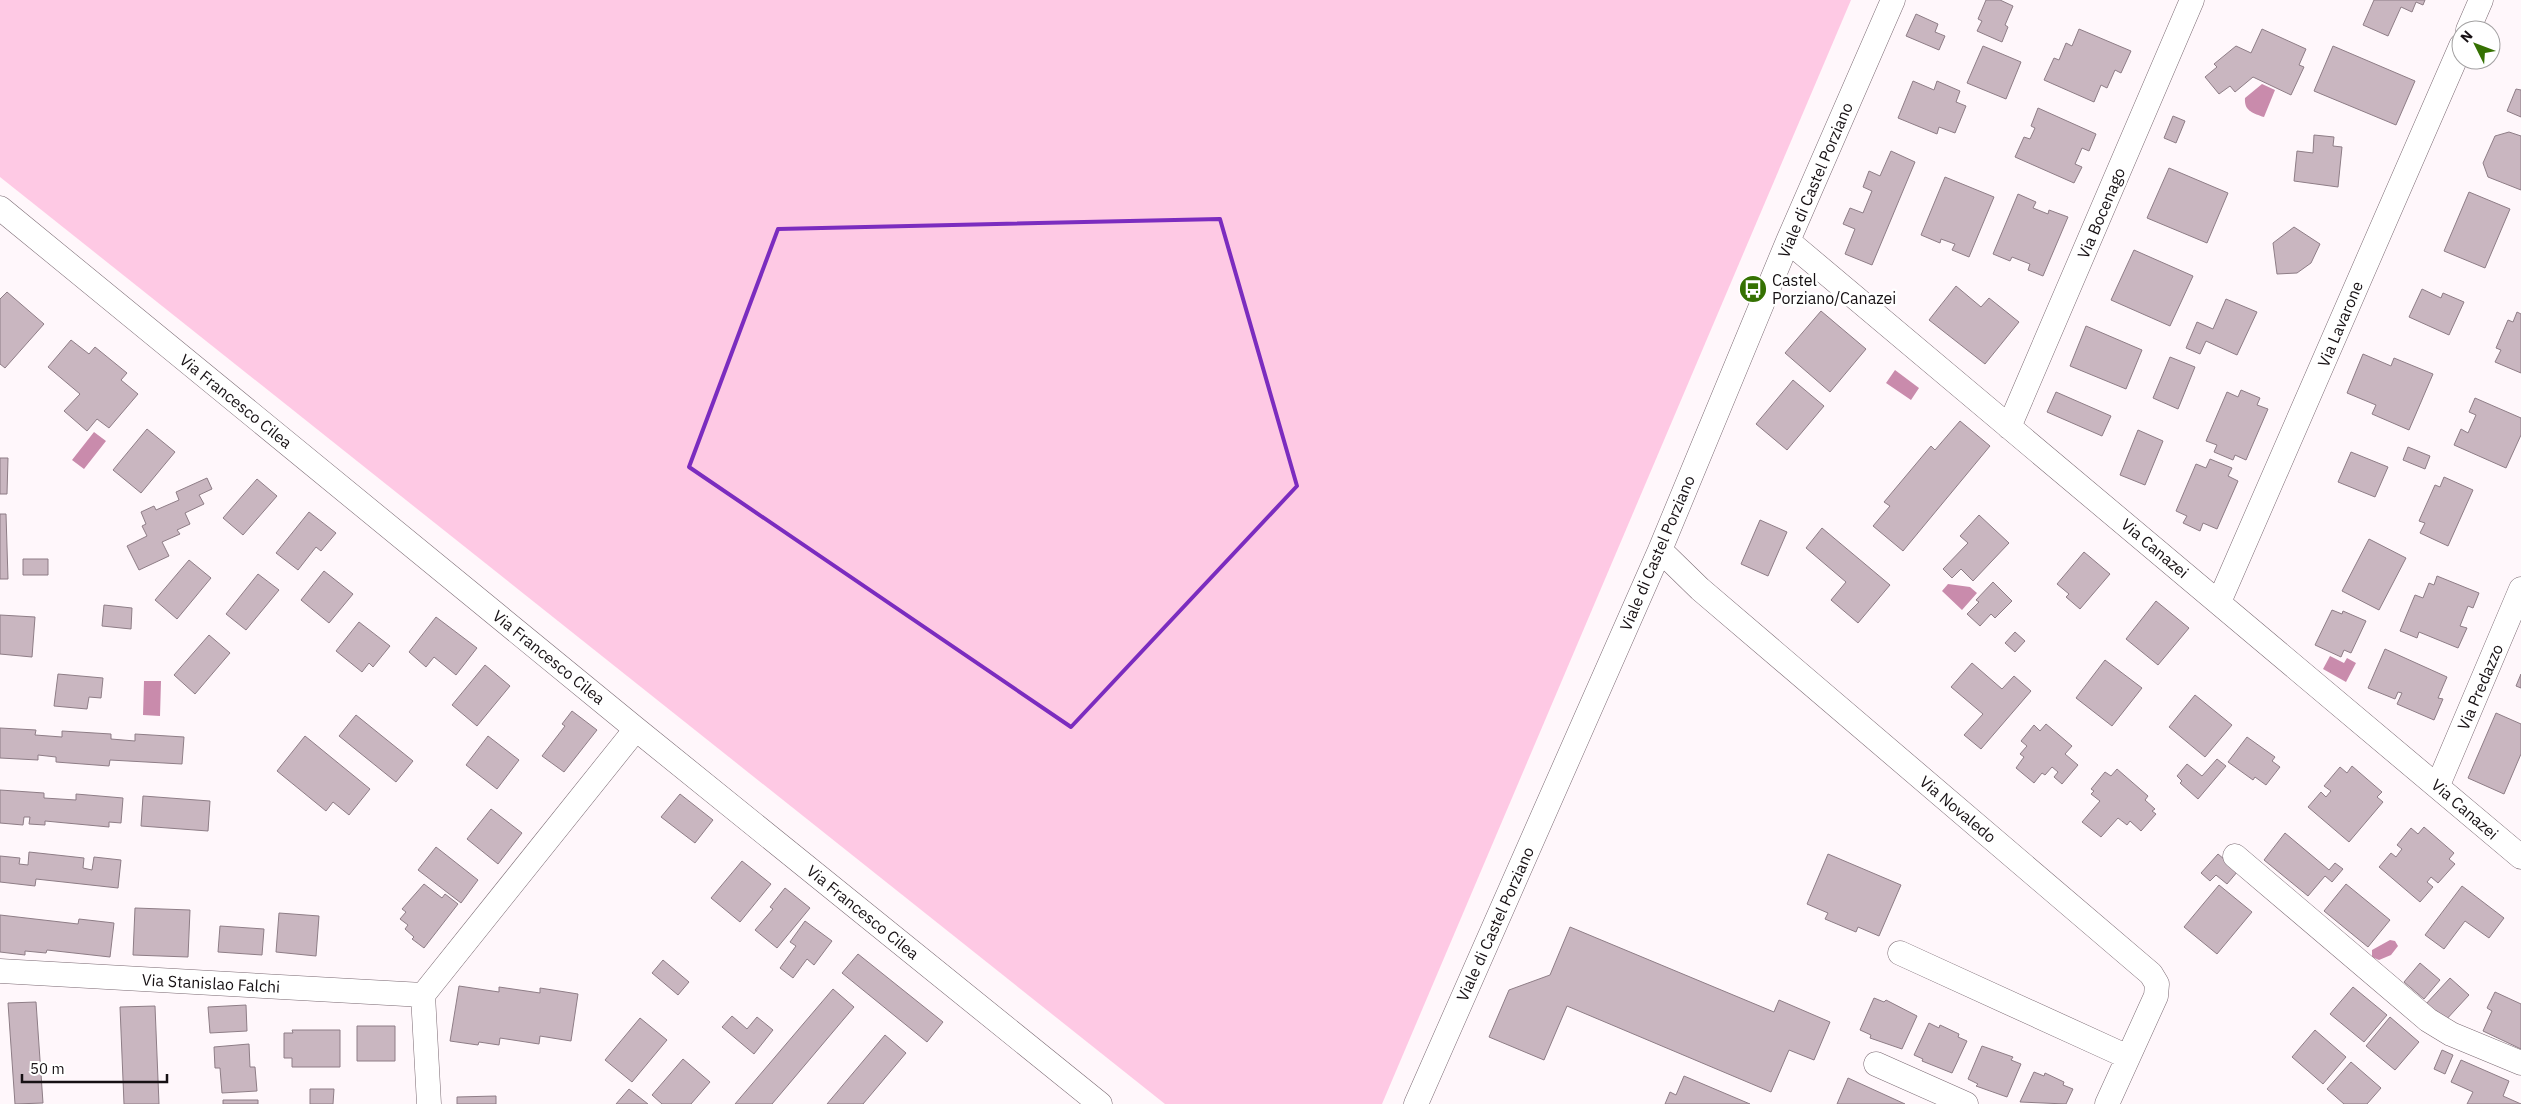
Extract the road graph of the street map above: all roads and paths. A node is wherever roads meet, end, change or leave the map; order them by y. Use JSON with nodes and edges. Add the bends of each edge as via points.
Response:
{"nodes":[{"id":1,"x":1893,"y":0,"type":"edge"},
{"id":2,"x":2192,"y":0,"type":"edge"},
{"id":3,"x":2481,"y":0,"type":"edge"},
{"id":4,"x":2472,"y":20,"type":"edge"},
{"id":5,"x":2451,"y":69,"type":"edge"},
{"id":6,"x":0,"y":208,"type":"edge"},
{"id":7,"x":1788,"y":241,"type":"junction"},
{"id":8,"x":2009,"y":426,"type":"junction"},
{"id":9,"x":1660,"y":550,"type":"junction"},
{"id":10,"x":2521,"y":589,"type":"edge"},
{"id":11,"x":2219,"y":602,"type":"junction"},
{"id":12,"x":636,"y":728,"type":"junction"},
{"id":13,"x":2438,"y":786,"type":"junction"},
{"id":14,"x":2235,"y":856,"type":"dead end"},
{"id":15,"x":2521,"y":857,"type":"edge"},
{"id":16,"x":1900,"y":953,"type":"dead end"},
{"id":17,"x":0,"y":971,"type":"edge"},
{"id":18,"x":422,"y":995,"type":"junction"},
{"id":19,"x":2128,"y":1057,"type":"junction"},
{"id":20,"x":2521,"y":1063,"type":"edge"},
{"id":21,"x":1876,"y":1064,"type":"dead end"},
{"id":22,"x":428,"y":1104,"type":"edge"},
{"id":23,"x":1100,"y":1104,"type":"edge"},
{"id":24,"x":1416,"y":1104,"type":"edge"},
{"id":25,"x":1966,"y":1104,"type":"edge"},
{"id":26,"x":2107,"y":1104,"type":"edge"}],
"edges":[{"from":1,"to":7,"type":"street","name":"Viale di Castel Porziano"},
{"from":2,"to":8,"type":"street","name":"Via Bocenago"},
{"from":3,"to":4,"type":"street"},
{"from":5,"to":11,"type":"street","name":"Via Lavarone"},
{"from":6,"to":12,"type":"street","name":"Via Francesco Cilea"},
{"from":7,"to":8,"type":"street","name":"Via Canazei"},
{"from":7,"to":9,"type":"street","name":"Viale di Castel Porziano"},
{"from":8,"to":11,"type":"street","name":"Via Canazei"},
{"from":9,"to":19,"type":"street","name":"Via Novaledo","via":[[1700,589],[2148,970],[2157,984],[2157,992]]},
{"from":9,"to":24,"type":"street","name":"Viale di Castel Porziano"},
{"from":10,"to":13,"type":"street","name":"Via Predazzo"},
{"from":11,"to":13,"type":"street","name":"Via Canazei"},
{"from":12,"to":18,"type":"street"},
{"from":12,"to":23,"type":"street","name":"Via Francesco Cilea"},
{"from":13,"to":15,"type":"street","name":"Via Canazei"},
{"from":14,"to":20,"type":"street","via":[[2428,1020],[2451,1034]]},
{"from":16,"to":19,"type":"street"},
{"from":17,"to":18,"type":"street","name":"Via Stanislao Falchi"},
{"from":18,"to":22,"type":"street"},
{"from":19,"to":26,"type":"street","name":"Via Novaledo"},
{"from":21,"to":25,"type":"street"}]}
